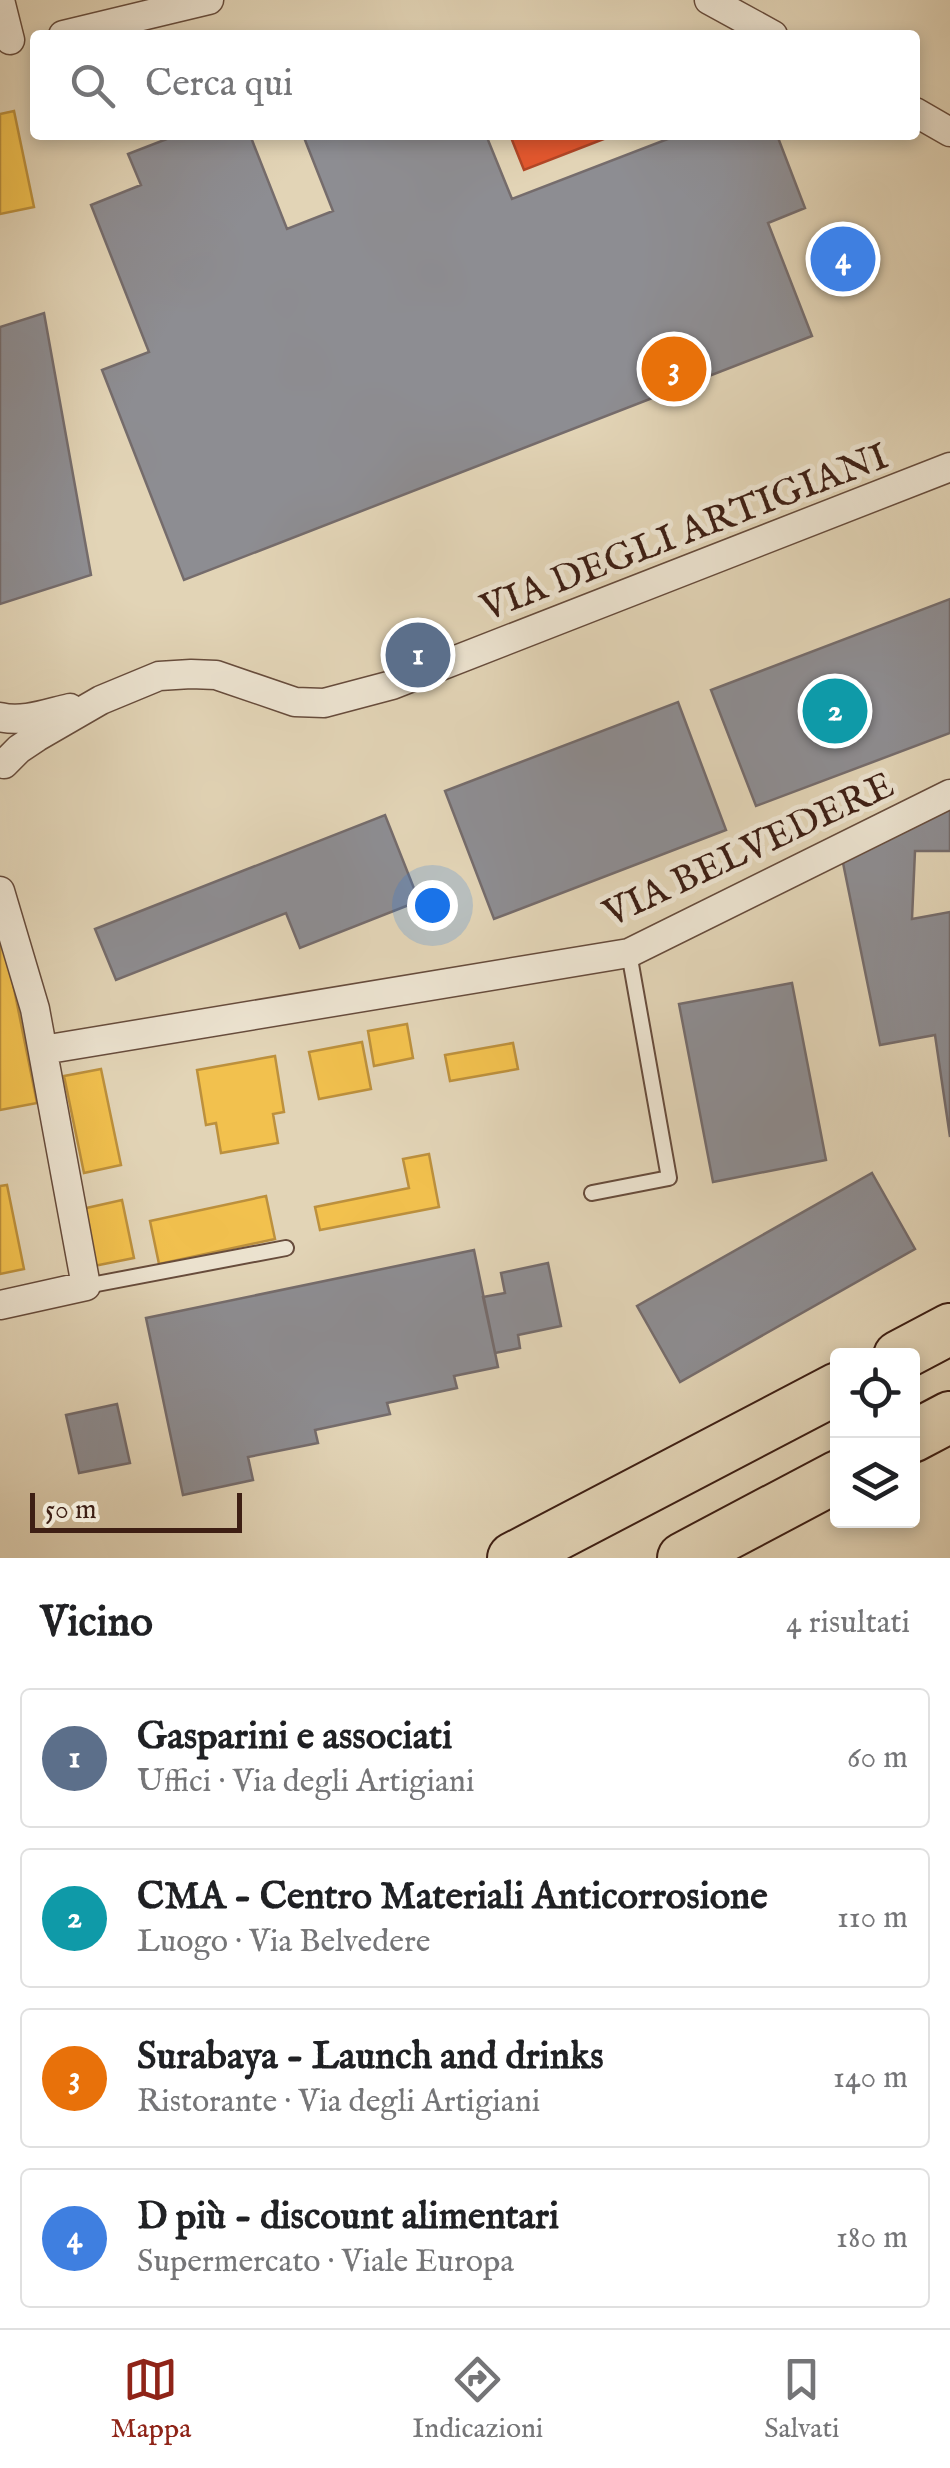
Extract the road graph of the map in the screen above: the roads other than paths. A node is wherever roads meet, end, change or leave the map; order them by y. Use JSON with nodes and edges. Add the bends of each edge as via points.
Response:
{"nodes":[{"id":1,"x":0,"y":0,"type":"edge"},
{"id":2,"x":208,"y":0,"type":"edge"},
{"id":3,"x":710,"y":0,"type":"edge"},
{"id":4,"x":84,"y":30,"type":"edge"},
{"id":5,"x":764,"y":30,"type":"edge"},
{"id":6,"x":15,"y":40,"type":"edge"},
{"id":7,"x":920,"y":115,"type":"edge"},
{"id":8,"x":950,"y":132,"type":"edge"},
{"id":9,"x":950,"y":468,"type":"edge"},
{"id":10,"x":101,"y":700,"type":"junction"},
{"id":11,"x":0,"y":717,"type":"edge"},
{"id":12,"x":1,"y":759,"type":"edge"},
{"id":13,"x":950,"y":794,"type":"edge"},
{"id":14,"x":0,"y":891,"type":"edge"},
{"id":15,"x":629,"y":953,"type":"junction"},
{"id":16,"x":44,"y":1050,"type":"junction"},
{"id":17,"x":592,"y":1194,"type":"dead end"},
{"id":18,"x":286,"y":1248,"type":"dead end"},
{"id":19,"x":86,"y":1286,"type":"junction"},
{"id":20,"x":0,"y":1305,"type":"edge"},
{"id":21,"x":950,"y":1329,"type":"edge"},
{"id":22,"x":914,"y":1348,"type":"edge"},
{"id":23,"x":830,"y":1392,"type":"edge"},
{"id":24,"x":950,"y":1417,"type":"edge"},
{"id":25,"x":920,"y":1433,"type":"edge"},
{"id":26,"x":830,"y":1480,"type":"edge"},
{"id":27,"x":513,"y":1558,"type":"edge"},
{"id":28,"x":683,"y":1558,"type":"edge"}],
"edges":[{"from":1,"to":6,"type":"street"},
{"from":2,"to":4,"type":"street"},
{"from":3,"to":5,"type":"street"},
{"from":7,"to":8,"type":"street"},
{"from":9,"to":10,"type":"street","name":"VIA DEGLI ARTIGIANI","via":[[356,696],[295,702],[216,675],[191,674],[160,676]]},
{"from":10,"to":11,"type":"street","name":"VIA DEGLI ARTIGIANI","via":[[31,717]]},
{"from":10,"to":12,"type":"street","name":"VIA DEGLI ARTIGIANI"},
{"from":13,"to":15,"type":"street","name":"VIA BELVEDERE"},
{"from":14,"to":16,"type":"street"},
{"from":15,"to":16,"type":"street","name":"VIA BELVEDERE"},
{"from":15,"to":17,"type":"lane","via":[[670,1178]]},
{"from":16,"to":19,"type":"street"},
{"from":18,"to":19,"type":"lane"},
{"from":19,"to":20,"type":"street"},
{"from":21,"to":22,"type":"highway"},
{"from":23,"to":27,"type":"highway"},
{"from":24,"to":25,"type":"highway"},
{"from":26,"to":28,"type":"highway"}]}
